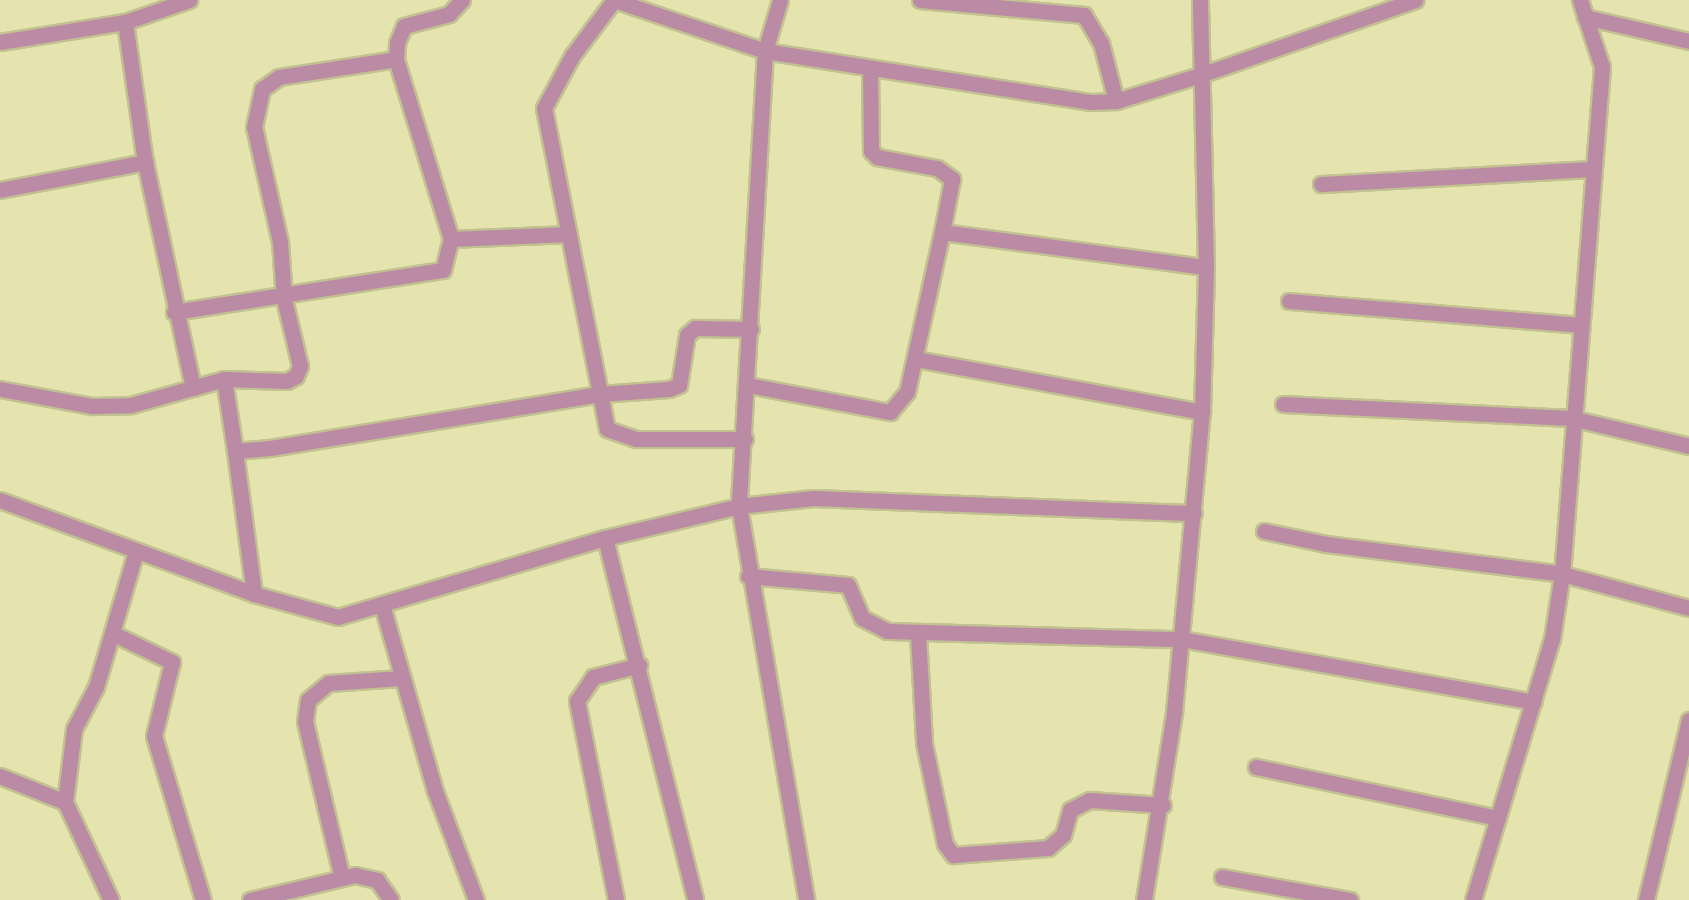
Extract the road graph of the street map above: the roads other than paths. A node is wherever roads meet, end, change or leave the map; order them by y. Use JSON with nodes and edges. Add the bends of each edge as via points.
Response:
{"nodes":[{"id":1,"x":189,"y":0,"type":"edge"},
{"id":2,"x":462,"y":0,"type":"edge"},
{"id":3,"x":614,"y":0,"type":"edge"},
{"id":4,"x":780,"y":0,"type":"edge"},
{"id":5,"x":920,"y":0,"type":"edge"},
{"id":6,"x":1200,"y":0,"type":"edge"},
{"id":7,"x":1416,"y":0,"type":"edge"},
{"id":8,"x":1580,"y":0,"type":"edge"},
{"id":9,"x":1083,"y":8,"type":"edge"},
{"id":10,"x":1585,"y":17,"type":"junction"},
{"id":11,"x":125,"y":22,"type":"junction"},
{"id":12,"x":1689,"y":41,"type":"edge"},
{"id":13,"x":0,"y":42,"type":"edge"},
{"id":14,"x":765,"y":51,"type":"junction"},
{"id":15,"x":396,"y":59,"type":"junction"},
{"id":16,"x":870,"y":68,"type":"junction"},
{"id":17,"x":1203,"y":74,"type":"junction"},
{"id":18,"x":1116,"y":101,"type":"junction"},
{"id":19,"x":145,"y":162,"type":"junction"},
{"id":20,"x":1593,"y":169,"type":"junction"},
{"id":21,"x":1321,"y":184,"type":"dead end"},
{"id":22,"x":0,"y":190,"type":"edge"},
{"id":23,"x":942,"y":231,"type":"junction"},
{"id":24,"x":569,"y":234,"type":"junction"},
{"id":25,"x":451,"y":239,"type":"junction"},
{"id":26,"x":1206,"y":267,"type":"junction"},
{"id":27,"x":284,"y":299,"type":"junction"},
{"id":28,"x":1289,"y":301,"type":"dead end"},
{"id":29,"x":174,"y":312,"type":"junction"},
{"id":30,"x":1580,"y":326,"type":"junction"},
{"id":31,"x":751,"y":329,"type":"junction"},
{"id":32,"x":916,"y":359,"type":"junction"},
{"id":33,"x":225,"y":379,"type":"junction"},
{"id":34,"x":748,"y":385,"type":"junction"},
{"id":35,"x":193,"y":388,"type":"junction"},
{"id":36,"x":0,"y":389,"type":"edge"},
{"id":37,"x":600,"y":394,"type":"junction"},
{"id":38,"x":1283,"y":404,"type":"dead end"},
{"id":39,"x":1202,"y":412,"type":"junction"},
{"id":40,"x":1571,"y":418,"type":"junction"},
{"id":41,"x":745,"y":439,"type":"junction"},
{"id":42,"x":1689,"y":446,"type":"edge"},
{"id":43,"x":235,"y":451,"type":"junction"},
{"id":44,"x":0,"y":500,"type":"edge"},
{"id":45,"x":739,"y":506,"type":"junction"},
{"id":46,"x":1194,"y":513,"type":"junction"},
{"id":47,"x":1264,"y":531,"type":"dead end"},
{"id":48,"x":605,"y":538,"type":"junction"},
{"id":49,"x":136,"y":551,"type":"junction"},
{"id":50,"x":1562,"y":574,"type":"junction"},
{"id":51,"x":748,"y":576,"type":"junction"},
{"id":52,"x":254,"y":594,"type":"junction"},
{"id":53,"x":382,"y":605,"type":"junction"},
{"id":54,"x":1689,"y":608,"type":"edge"},
{"id":55,"x":112,"y":633,"type":"junction"},
{"id":56,"x":918,"y":634,"type":"junction"},
{"id":57,"x":1181,"y":639,"type":"junction"},
{"id":58,"x":639,"y":665,"type":"junction"},
{"id":59,"x":401,"y":678,"type":"junction"},
{"id":60,"x":1533,"y":702,"type":"junction"},
{"id":61,"x":1689,"y":720,"type":"edge"},
{"id":62,"x":1256,"y":767,"type":"dead end"},
{"id":63,"x":0,"y":776,"type":"edge"},
{"id":64,"x":65,"y":802,"type":"junction"},
{"id":65,"x":1163,"y":805,"type":"junction"},
{"id":66,"x":1498,"y":818,"type":"junction"},
{"id":67,"x":1222,"y":877,"type":"dead end"},
{"id":68,"x":342,"y":878,"type":"junction"},
{"id":69,"x":111,"y":900,"type":"edge"},
{"id":70,"x":203,"y":900,"type":"edge"},
{"id":71,"x":250,"y":900,"type":"edge"},
{"id":72,"x":391,"y":900,"type":"edge"},
{"id":73,"x":476,"y":900,"type":"edge"},
{"id":74,"x":616,"y":900,"type":"edge"},
{"id":75,"x":695,"y":900,"type":"edge"},
{"id":76,"x":806,"y":900,"type":"edge"},
{"id":77,"x":1144,"y":900,"type":"edge"},
{"id":78,"x":1350,"y":900,"type":"edge"},
{"id":79,"x":1473,"y":900,"type":"edge"},
{"id":80,"x":1646,"y":900,"type":"edge"}],
"edges":[{"from":1,"to":11,"type":"street"},
{"from":2,"to":15,"type":"street","via":[[449,14],[404,26]]},
{"from":3,"to":14,"type":"street"},
{"from":3,"to":24,"type":"street","via":[[572,56],[544,108]]},
{"from":4,"to":14,"type":"street"},
{"from":5,"to":9,"type":"street"},
{"from":6,"to":17,"type":"street"},
{"from":7,"to":17,"type":"street"},
{"from":8,"to":10,"type":"street"},
{"from":9,"to":18,"type":"street","via":[[1101,43]]},
{"from":10,"to":12,"type":"street"},
{"from":10,"to":20,"type":"street","via":[[1602,67]]},
{"from":11,"to":13,"type":"street"},
{"from":11,"to":19,"type":"street"},
{"from":14,"to":16,"type":"street"},
{"from":14,"to":31,"type":"street"},
{"from":15,"to":25,"type":"street"},
{"from":15,"to":27,"type":"street","via":[[279,77],[261,89],[254,128],[280,242]]},
{"from":16,"to":18,"type":"street","via":[[1091,102]]},
{"from":16,"to":23,"type":"street","via":[[871,151],[877,157],[938,168],[952,180]]},
{"from":17,"to":18,"type":"street"},
{"from":17,"to":26,"type":"street"},
{"from":19,"to":22,"type":"street"},
{"from":19,"to":29,"type":"street"},
{"from":20,"to":21,"type":"street"},
{"from":20,"to":30,"type":"street"},
{"from":23,"to":26,"type":"street"},
{"from":23,"to":32,"type":"street"},
{"from":24,"to":25,"type":"street"},
{"from":24,"to":37,"type":"street"},
{"from":25,"to":27,"type":"street","via":[[448,264],[438,273]]},
{"from":26,"to":39,"type":"street"},
{"from":27,"to":29,"type":"street"},
{"from":27,"to":33,"type":"street","via":[[300,366],[296,376],[287,381]]},
{"from":28,"to":30,"type":"street"},
{"from":29,"to":35,"type":"street"},
{"from":30,"to":40,"type":"street"},
{"from":31,"to":34,"type":"street"},
{"from":31,"to":37,"type":"street","via":[[695,328],[687,335],[679,385]]},
{"from":32,"to":34,"type":"street","via":[[907,392],[890,412]]},
{"from":32,"to":39,"type":"street"},
{"from":33,"to":35,"type":"street"},
{"from":33,"to":43,"type":"street"},
{"from":34,"to":41,"type":"street"},
{"from":35,"to":36,"type":"street","via":[[130,405],[92,406]]},
{"from":37,"to":41,"type":"street","via":[[608,429],[616,434]]},
{"from":37,"to":43,"type":"street"},
{"from":38,"to":40,"type":"street"},
{"from":39,"to":46,"type":"street"},
{"from":40,"to":42,"type":"street"},
{"from":40,"to":50,"type":"street"},
{"from":41,"to":45,"type":"street"},
{"from":43,"to":52,"type":"street"},
{"from":44,"to":49,"type":"street"},
{"from":45,"to":46,"type":"street","via":[[814,498]]},
{"from":45,"to":48,"type":"street"},
{"from":45,"to":51,"type":"street"},
{"from":46,"to":57,"type":"street"},
{"from":47,"to":50,"type":"street","via":[[1326,544]]},
{"from":48,"to":53,"type":"street"},
{"from":48,"to":58,"type":"street"},
{"from":49,"to":52,"type":"street"},
{"from":49,"to":55,"type":"street"},
{"from":50,"to":54,"type":"street"},
{"from":50,"to":60,"type":"street","via":[[1552,639]]},
{"from":51,"to":56,"type":"street","via":[[833,580],[848,585],[862,618],[873,625]]},
{"from":51,"to":76,"type":"street"},
{"from":52,"to":53,"type":"street","via":[[338,616]]},
{"from":53,"to":59,"type":"street"},
{"from":55,"to":64,"type":"street","via":[[96,687],[74,729]]},
{"from":55,"to":70,"type":"street","via":[[172,662],[154,736]]},
{"from":56,"to":57,"type":"street"},
{"from":56,"to":65,"type":"street","via":[[924,743],[945,844],[953,855],[1048,848],[1063,835],[1070,810],[1090,800]]},
{"from":57,"to":60,"type":"street"},
{"from":57,"to":65,"type":"street"},
{"from":58,"to":74,"type":"street","via":[[593,677],[577,701]]},
{"from":58,"to":75,"type":"street"},
{"from":59,"to":68,"type":"street","via":[[328,683],[308,700],[305,721]]},
{"from":59,"to":73,"type":"street"},
{"from":60,"to":66,"type":"street"},
{"from":61,"to":80,"type":"street"},
{"from":62,"to":66,"type":"street"},
{"from":63,"to":64,"type":"street"},
{"from":64,"to":69,"type":"street"},
{"from":65,"to":77,"type":"street"},
{"from":66,"to":79,"type":"street"},
{"from":67,"to":78,"type":"street"},
{"from":68,"to":71,"type":"street"},
{"from":68,"to":72,"type":"street","via":[[377,880]]}]}
